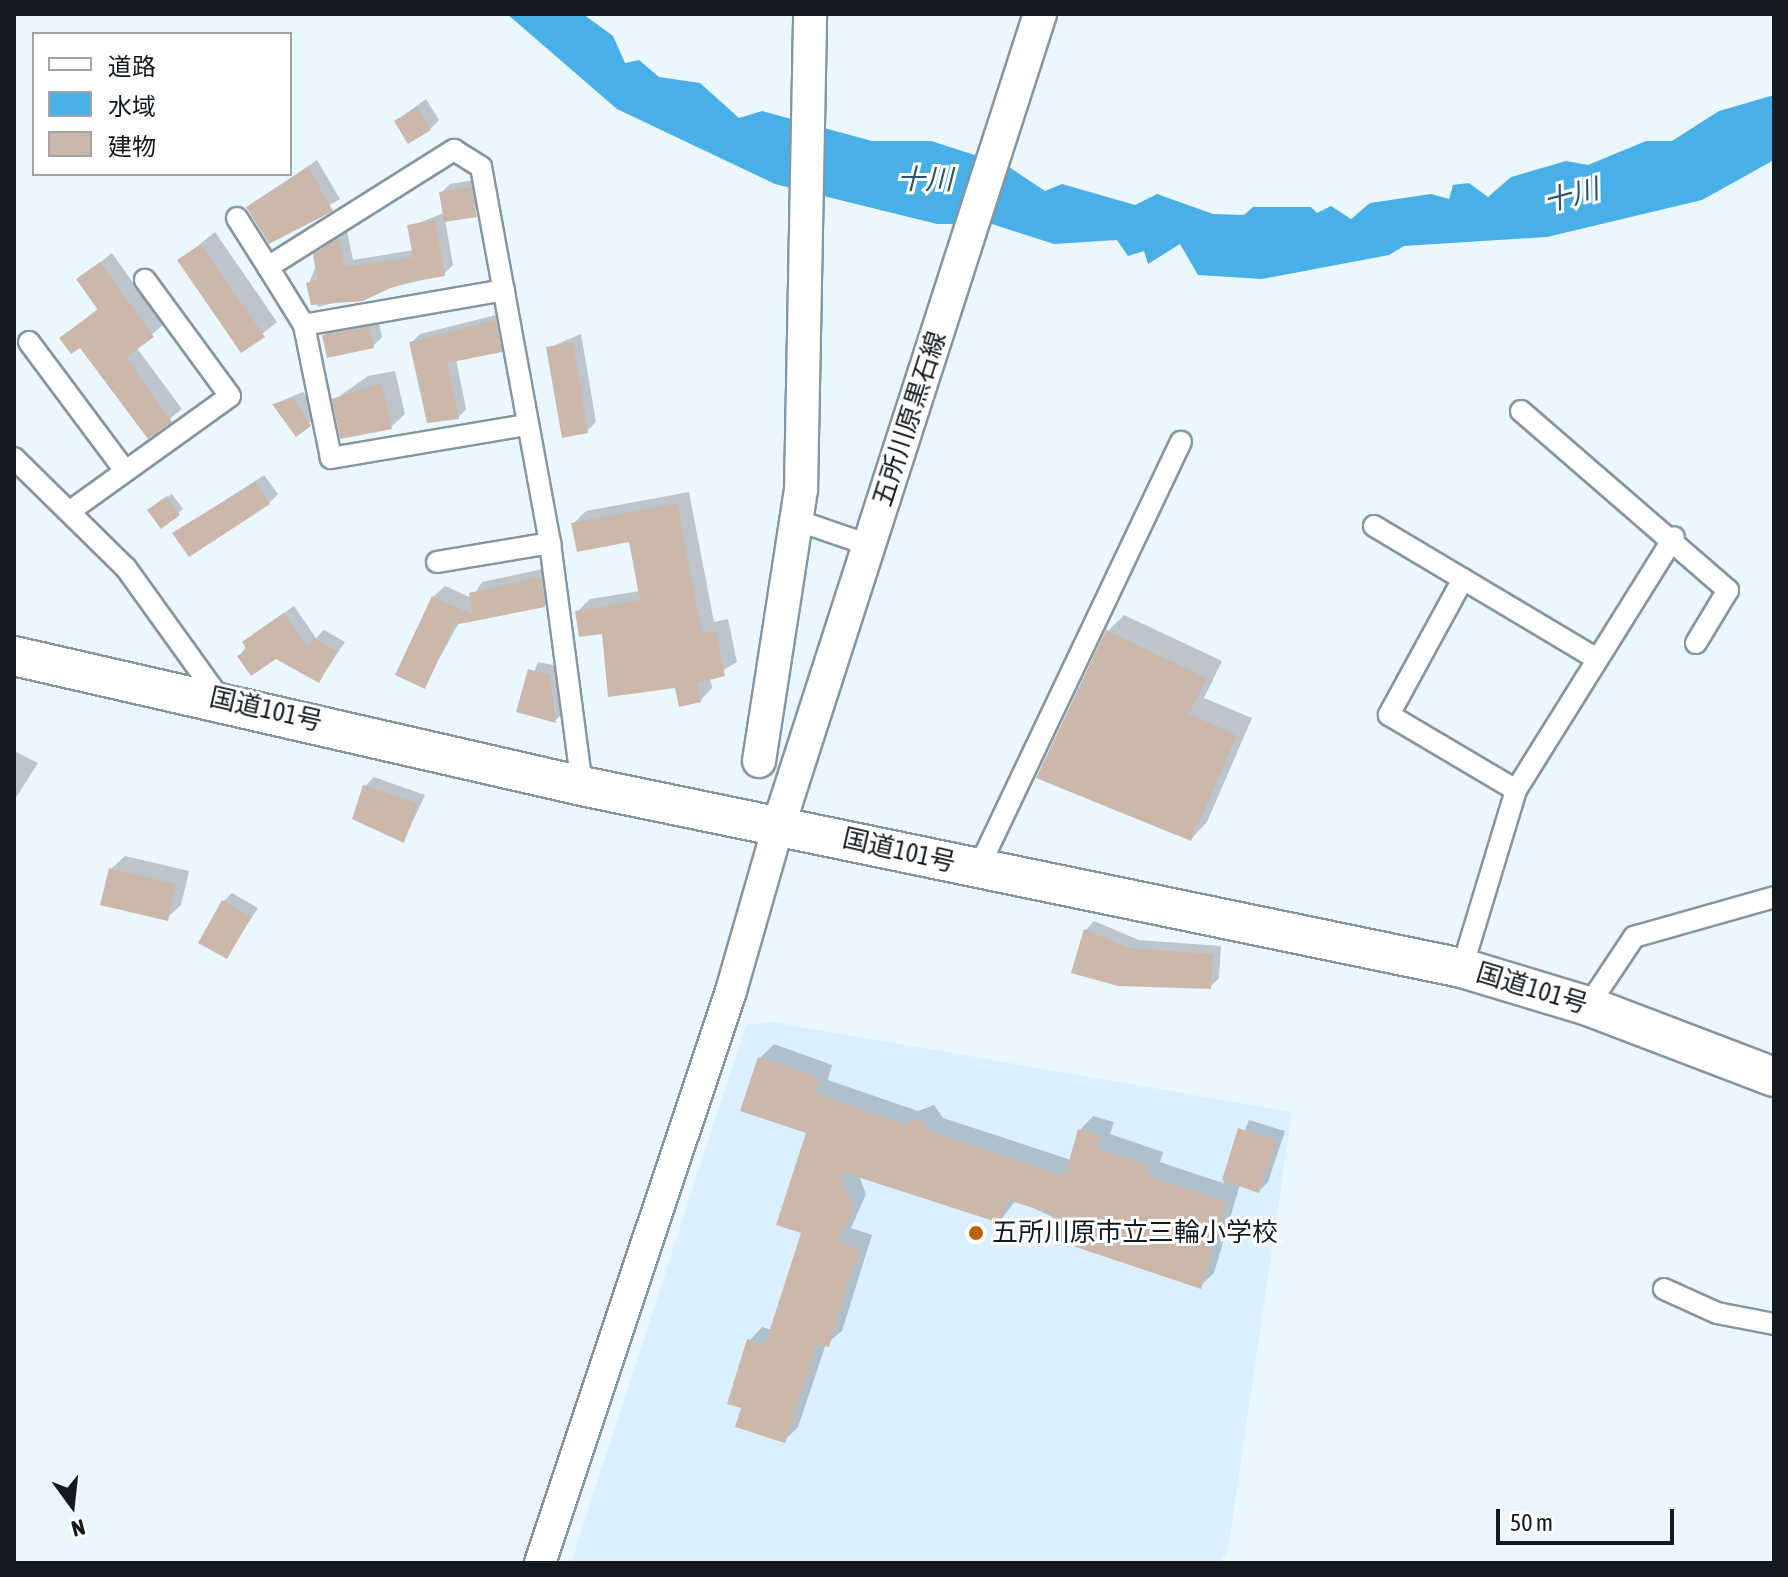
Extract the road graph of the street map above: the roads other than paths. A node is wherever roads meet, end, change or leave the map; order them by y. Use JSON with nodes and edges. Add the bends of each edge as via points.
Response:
{"nodes":[{"id":1,"x":810,"y":14,"type":"edge"},
{"id":2,"x":1040,"y":14,"type":"edge"},
{"id":3,"x":237,"y":218,"type":"dead end"},
{"id":4,"x":268,"y":267,"type":"junction"},
{"id":5,"x":145,"y":280,"type":"dead end"},
{"id":6,"x":504,"y":290,"type":"junction"},
{"id":7,"x":304,"y":325,"type":"junction"},
{"id":8,"x":29,"y":342,"type":"dead end"},
{"id":9,"x":1521,"y":411,"type":"dead end"},
{"id":10,"x":526,"y":425,"type":"junction"},
{"id":11,"x":1181,"y":442,"type":"dead end"},
{"id":12,"x":14,"y":458,"type":"edge"},
{"id":13,"x":125,"y":471,"type":"junction"},
{"id":14,"x":73,"y":509,"type":"junction"},
{"id":15,"x":796,"y":520,"type":"junction"},
{"id":16,"x":1374,"y":526,"type":"dead end"},
{"id":17,"x":1674,"y":537,"type":"junction"},
{"id":18,"x":550,"y":543,"type":"junction"},
{"id":19,"x":869,"y":545,"type":"junction"},
{"id":20,"x":437,"y":562,"type":"dead end"},
{"id":21,"x":1463,"y":579,"type":"junction"},
{"id":22,"x":1696,"y":643,"type":"dead end"},
{"id":23,"x":14,"y":656,"type":"edge"},
{"id":24,"x":1595,"y":658,"type":"junction"},
{"id":25,"x":220,"y":699,"type":"junction"},
{"id":26,"x":759,"y":761,"type":"dead end"},
{"id":27,"x":582,"y":786,"type":"junction"},
{"id":28,"x":1516,"y":790,"type":"junction"},
{"id":29,"x":779,"y":824,"type":"junction"},
{"id":30,"x":978,"y":869,"type":"junction"},
{"id":31,"x":1774,"y":897,"type":"edge"},
{"id":32,"x":1462,"y":968,"type":"junction"},
{"id":33,"x":1588,"y":1006,"type":"junction"},
{"id":34,"x":1774,"y":1077,"type":"edge"},
{"id":35,"x":1664,"y":1289,"type":"dead end"},
{"id":36,"x":1774,"y":1324,"type":"edge"},
{"id":37,"x":540,"y":1563,"type":"edge"}],
"edges":[{"from":1,"to":15,"type":"main road","via":[[809,256]]},
{"from":2,"to":19,"type":"main road","name":"五所川原黒石線"},
{"from":3,"to":4,"type":"street"},
{"from":4,"to":6,"type":"street","via":[[454,150],[481,167]]},
{"from":4,"to":7,"type":"street"},
{"from":5,"to":13,"type":"street","via":[[230,396]]},
{"from":6,"to":7,"type":"street"},
{"from":6,"to":10,"type":"street"},
{"from":7,"to":10,"type":"street","via":[[331,458]]},
{"from":8,"to":13,"type":"street"},
{"from":9,"to":17,"type":"street"},
{"from":10,"to":18,"type":"street"},
{"from":11,"to":30,"type":"street"},
{"from":12,"to":14,"type":"street"},
{"from":13,"to":14,"type":"street"},
{"from":14,"to":25,"type":"street"},
{"from":15,"to":19,"type":"street"},
{"from":15,"to":26,"type":"main road"},
{"from":16,"to":21,"type":"street"},
{"from":17,"to":22,"type":"street","via":[[1728,590]]},
{"from":17,"to":24,"type":"street"},
{"from":18,"to":20,"type":"street"},
{"from":18,"to":27,"type":"street"},
{"from":19,"to":29,"type":"main road","name":"五所川原黒石線"},
{"from":21,"to":24,"type":"street"},
{"from":21,"to":28,"type":"street","via":[[1389,715]]},
{"from":23,"to":25,"type":"highway","name":"国道101号"},
{"from":24,"to":28,"type":"street"},
{"from":25,"to":27,"type":"highway","name":"国道101号"},
{"from":27,"to":29,"type":"highway","name":"国道101号"},
{"from":28,"to":32,"type":"street"},
{"from":29,"to":30,"type":"highway","name":"国道101号"},
{"from":29,"to":37,"type":"street","via":[[731,991]]},
{"from":30,"to":32,"type":"highway","name":"国道101号"},
{"from":31,"to":33,"type":"street","via":[[1634,937]]},
{"from":32,"to":33,"type":"highway","name":"国道101号"},
{"from":33,"to":34,"type":"highway","name":"国道101号"},
{"from":35,"to":36,"type":"street","via":[[1717,1313]]}]}
